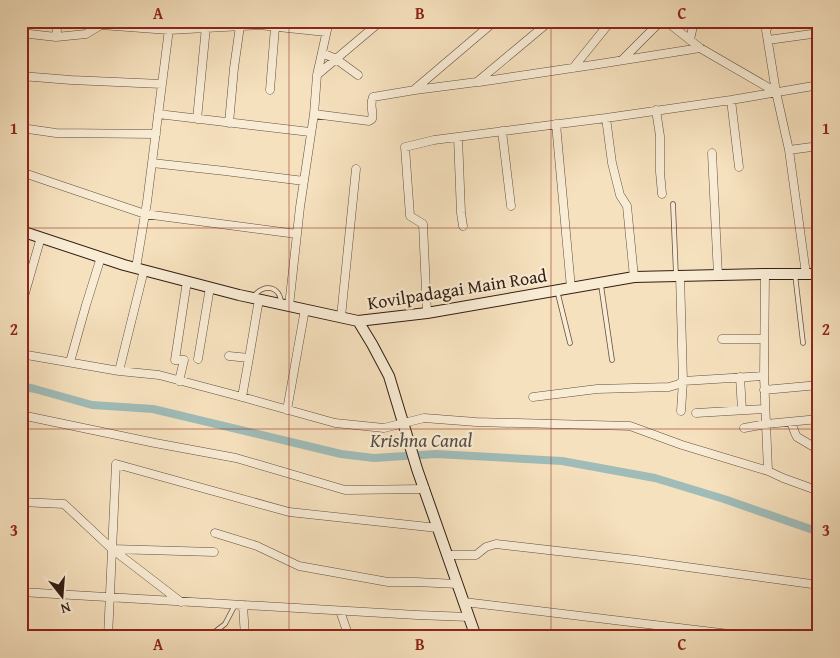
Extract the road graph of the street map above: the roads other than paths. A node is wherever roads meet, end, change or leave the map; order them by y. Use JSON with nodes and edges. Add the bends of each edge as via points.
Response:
{"nodes":[{"id":1,"x":58,"y":21,"type":"edge"},
{"id":2,"x":170,"y":21,"type":"edge"},
{"id":3,"x":328,"y":21,"type":"edge"},
{"id":4,"x":381,"y":21,"type":"edge"},
{"id":5,"x":495,"y":21,"type":"edge"},
{"id":6,"x":550,"y":21,"type":"edge"},
{"id":7,"x":611,"y":21,"type":"edge"},
{"id":8,"x":661,"y":21,"type":"edge"},
{"id":9,"x":666,"y":21,"type":"edge"},
{"id":10,"x":694,"y":21,"type":"edge"},
{"id":11,"x":771,"y":21,"type":"edge"},
{"id":12,"x":101,"y":23,"type":"edge"},
{"id":13,"x":133,"y":24,"type":"edge"},
{"id":14,"x":240,"y":26,"type":"junction"},
{"id":15,"x":206,"y":27,"type":"junction"},
{"id":16,"x":275,"y":27,"type":"junction"},
{"id":17,"x":169,"y":30,"type":"junction"},
{"id":18,"x":326,"y":32,"type":"junction"},
{"id":19,"x":21,"y":33,"type":"edge"},
{"id":20,"x":819,"y":33,"type":"edge"},
{"id":21,"x":56,"y":37,"type":"junction"},
{"id":22,"x":690,"y":40,"type":"junction"},
{"id":23,"x":768,"y":40,"type":"junction"},
{"id":24,"x":700,"y":48,"type":"junction"},
{"id":25,"x":322,"y":53,"type":"junction"},
{"id":26,"x":336,"y":59,"type":"junction"},
{"id":27,"x":622,"y":60,"type":"junction"},
{"id":28,"x":573,"y":68,"type":"junction"},
{"id":29,"x":317,"y":75,"type":"junction"},
{"id":30,"x":358,"y":75,"type":"dead end"},
{"id":31,"x":21,"y":76,"type":"edge"},
{"id":32,"x":477,"y":82,"type":"junction"},
{"id":33,"x":162,"y":84,"type":"junction"},
{"id":34,"x":819,"y":85,"type":"edge"},
{"id":35,"x":270,"y":90,"type":"dead end"},
{"id":36,"x":415,"y":90,"type":"junction"},
{"id":37,"x":776,"y":92,"type":"junction"},
{"id":38,"x":731,"y":100,"type":"junction"},
{"id":39,"x":656,"y":110,"type":"junction"},
{"id":40,"x":158,"y":114,"type":"junction"},
{"id":41,"x":314,"y":114,"type":"junction"},
{"id":42,"x":606,"y":118,"type":"junction"},
{"id":43,"x":197,"y":119,"type":"junction"},
{"id":44,"x":229,"y":122,"type":"junction"},
{"id":45,"x":556,"y":124,"type":"junction"},
{"id":46,"x":21,"y":128,"type":"edge"},
{"id":47,"x":310,"y":132,"type":"junction"},
{"id":48,"x":502,"y":132,"type":"junction"},
{"id":49,"x":156,"y":134,"type":"junction"},
{"id":50,"x":458,"y":137,"type":"junction"},
{"id":51,"x":819,"y":146,"type":"edge"},
{"id":52,"x":790,"y":150,"type":"junction"},
{"id":53,"x":712,"y":153,"type":"dead end"},
{"id":54,"x":152,"y":163,"type":"junction"},
{"id":55,"x":740,"y":167,"type":"dead end"},
{"id":56,"x":356,"y":170,"type":"dead end"},
{"id":57,"x":21,"y":172,"type":"edge"},
{"id":58,"x":304,"y":181,"type":"junction"},
{"id":59,"x":662,"y":194,"type":"dead end"},
{"id":60,"x":673,"y":204,"type":"dead end"},
{"id":61,"x":510,"y":206,"type":"dead end"},
{"id":62,"x":145,"y":214,"type":"junction"},
{"id":63,"x":463,"y":226,"type":"dead end"},
{"id":64,"x":21,"y":231,"type":"edge"},
{"id":65,"x":297,"y":234,"type":"junction"},
{"id":66,"x":41,"y":238,"type":"junction"},
{"id":67,"x":101,"y":257,"type":"junction"},
{"id":68,"x":140,"y":269,"type":"junction"},
{"id":69,"x":765,"y":274,"type":"junction"},
{"id":70,"x":800,"y":274,"type":"junction"},
{"id":71,"x":819,"y":274,"type":"edge"},
{"id":72,"x":718,"y":275,"type":"junction"},
{"id":73,"x":634,"y":276,"type":"junction"},
{"id":74,"x":678,"y":276,"type":"junction"},
{"id":75,"x":187,"y":281,"type":"junction"},
{"id":76,"x":600,"y":282,"type":"junction"},
{"id":77,"x":210,"y":287,"type":"junction"},
{"id":78,"x":571,"y":288,"type":"junction"},
{"id":79,"x":557,"y":290,"type":"junction"},
{"id":80,"x":256,"y":298,"type":"junction"},
{"id":81,"x":285,"y":305,"type":"junction"},
{"id":82,"x":21,"y":307,"type":"edge"},
{"id":83,"x":305,"y":309,"type":"junction"},
{"id":84,"x":427,"y":313,"type":"junction"},
{"id":85,"x":341,"y":317,"type":"junction"},
{"id":86,"x":358,"y":321,"type":"junction"},
{"id":87,"x":722,"y":339,"type":"dead end"},
{"id":88,"x":764,"y":339,"type":"junction"},
{"id":89,"x":570,"y":343,"type":"dead end"},
{"id":90,"x":803,"y":344,"type":"dead end"},
{"id":91,"x":21,"y":354,"type":"edge"},
{"id":92,"x":229,"y":356,"type":"dead end"},
{"id":93,"x":249,"y":358,"type":"junction"},
{"id":94,"x":198,"y":359,"type":"dead end"},
{"id":95,"x":612,"y":360,"type":"dead end"},
{"id":96,"x":70,"y":362,"type":"junction"},
{"id":97,"x":119,"y":371,"type":"junction"},
{"id":98,"x":764,"y":376,"type":"junction"},
{"id":99,"x":740,"y":377,"type":"junction"},
{"id":100,"x":179,"y":381,"type":"junction"},
{"id":101,"x":683,"y":382,"type":"junction"},
{"id":102,"x":819,"y":385,"type":"edge"},
{"id":103,"x":764,"y":390,"type":"junction"},
{"id":104,"x":242,"y":397,"type":"junction"},
{"id":105,"x":533,"y":397,"type":"dead end"},
{"id":106,"x":765,"y":409,"type":"junction"},
{"id":107,"x":287,"y":410,"type":"junction"},
{"id":108,"x":742,"y":410,"type":"junction"},
{"id":109,"x":681,"y":411,"type":"dead end"},
{"id":110,"x":696,"y":413,"type":"dead end"},
{"id":111,"x":21,"y":415,"type":"edge"},
{"id":112,"x":819,"y":419,"type":"edge"},
{"id":113,"x":404,"y":422,"type":"junction"},
{"id":114,"x":792,"y":422,"type":"junction"},
{"id":115,"x":766,"y":424,"type":"junction"},
{"id":116,"x":744,"y":428,"type":"dead end"},
{"id":117,"x":818,"y":469,"type":"edge"},
{"id":118,"x":768,"y":471,"type":"junction"},
{"id":119,"x":424,"y":489,"type":"junction"},
{"id":120,"x":819,"y":491,"type":"edge"},
{"id":121,"x":21,"y":502,"type":"edge"},
{"id":122,"x":438,"y":528,"type":"junction"},
{"id":123,"x":215,"y":533,"type":"dead end"},
{"id":124,"x":112,"y":549,"type":"junction"},
{"id":125,"x":214,"y":552,"type":"dead end"},
{"id":126,"x":448,"y":555,"type":"junction"},
{"id":127,"x":458,"y":584,"type":"junction"},
{"id":128,"x":819,"y":584,"type":"edge"},
{"id":129,"x":21,"y":592,"type":"edge"},
{"id":130,"x":110,"y":598,"type":"junction"},
{"id":131,"x":182,"y":602,"type":"junction"},
{"id":132,"x":464,"y":602,"type":"junction"},
{"id":133,"x":239,"y":605,"type":"junction"},
{"id":134,"x":340,"y":611,"type":"junction"},
{"id":135,"x":469,"y":617,"type":"junction"},
{"id":136,"x":108,"y":637,"type":"edge"},
{"id":137,"x":208,"y":637,"type":"edge"},
{"id":138,"x":245,"y":637,"type":"edge"},
{"id":139,"x":349,"y":637,"type":"edge"},
{"id":140,"x":476,"y":637,"type":"edge"},
{"id":141,"x":754,"y":637,"type":"edge"}],
"edges":[{"from":1,"to":21,"type":"street"},
{"from":2,"to":17,"type":"street"},
{"from":3,"to":18,"type":"street"},
{"from":4,"to":26,"type":"street"},
{"from":5,"to":36,"type":"street"},
{"from":6,"to":32,"type":"street"},
{"from":7,"to":28,"type":"street"},
{"from":8,"to":27,"type":"street"},
{"from":9,"to":22,"type":"street"},
{"from":10,"to":22,"type":"street"},
{"from":11,"to":23,"type":"street","via":[[766,30]]},
{"from":12,"to":13,"type":"street"},
{"from":12,"to":21,"type":"street","via":[[86,34]]},
{"from":13,"to":17,"type":"street"},
{"from":14,"to":15,"type":"street"},
{"from":14,"to":16,"type":"street"},
{"from":14,"to":44,"type":"street"},
{"from":15,"to":17,"type":"street"},
{"from":15,"to":43,"type":"street"},
{"from":16,"to":18,"type":"street"},
{"from":16,"to":35,"type":"street"},
{"from":17,"to":33,"type":"street"},
{"from":18,"to":25,"type":"street"},
{"from":19,"to":21,"type":"street"},
{"from":20,"to":23,"type":"street"},
{"from":22,"to":24,"type":"street"},
{"from":23,"to":37,"type":"street"},
{"from":24,"to":27,"type":"street"},
{"from":24,"to":37,"type":"street"},
{"from":25,"to":26,"type":"street"},
{"from":25,"to":29,"type":"street"},
{"from":26,"to":29,"type":"street"},
{"from":26,"to":30,"type":"street"},
{"from":27,"to":28,"type":"street"},
{"from":28,"to":32,"type":"street"},
{"from":29,"to":41,"type":"street"},
{"from":31,"to":33,"type":"street"},
{"from":32,"to":36,"type":"street"},
{"from":33,"to":40,"type":"street"},
{"from":34,"to":37,"type":"street"},
{"from":36,"to":41,"type":"street","via":[[373,96],[373,117],[369,121]]},
{"from":37,"to":38,"type":"street"},
{"from":37,"to":52,"type":"street"},
{"from":38,"to":39,"type":"street"},
{"from":38,"to":55,"type":"street"},
{"from":39,"to":42,"type":"street"},
{"from":39,"to":59,"type":"street"},
{"from":40,"to":43,"type":"street"},
{"from":40,"to":49,"type":"street"},
{"from":41,"to":47,"type":"street"},
{"from":42,"to":45,"type":"street"},
{"from":42,"to":73,"type":"street","via":[[612,163],[620,195],[627,206]]},
{"from":43,"to":44,"type":"street"},
{"from":44,"to":47,"type":"street"},
{"from":45,"to":48,"type":"street"},
{"from":45,"to":78,"type":"street"},
{"from":46,"to":49,"type":"street","via":[[56,133]]},
{"from":47,"to":58,"type":"street"},
{"from":48,"to":50,"type":"street"},
{"from":48,"to":61,"type":"street"},
{"from":49,"to":54,"type":"street"},
{"from":50,"to":63,"type":"street"},
{"from":50,"to":84,"type":"street","via":[[405,147],[410,216],[423,224]]},
{"from":51,"to":52,"type":"street"},
{"from":52,"to":70,"type":"street"},
{"from":53,"to":72,"type":"street"},
{"from":54,"to":58,"type":"street"},
{"from":54,"to":62,"type":"street"},
{"from":56,"to":85,"type":"street"},
{"from":57,"to":62,"type":"street"},
{"from":58,"to":65,"type":"street"},
{"from":60,"to":74,"type":"lane"},
{"from":62,"to":65,"type":"street"},
{"from":62,"to":68,"type":"street"},
{"from":64,"to":66,"type":"street","name":"Kovilpadagai Main Road"},
{"from":65,"to":81,"type":"street"},
{"from":66,"to":67,"type":"street","name":"Kovilpadagai Main Road"},
{"from":66,"to":82,"type":"street"},
{"from":67,"to":68,"type":"street","name":"Kovilpadagai Main Road"},
{"from":67,"to":96,"type":"street"},
{"from":68,"to":75,"type":"street","name":"Kovilpadagai Main Road"},
{"from":68,"to":97,"type":"street"},
{"from":69,"to":70,"type":"street","name":"Kovilpadagai Main Road"},
{"from":69,"to":72,"type":"street","name":"Kovilpadagai Main Road"},
{"from":69,"to":88,"type":"street"},
{"from":70,"to":71,"type":"street","name":"Kovilpadagai Main Road"},
{"from":70,"to":90,"type":"lane"},
{"from":72,"to":74,"type":"street","name":"Kovilpadagai Main Road"},
{"from":73,"to":74,"type":"street","name":"Kovilpadagai Main Road"},
{"from":73,"to":76,"type":"street","name":"Kovilpadagai Main Road"},
{"from":74,"to":101,"type":"street"},
{"from":75,"to":77,"type":"street","name":"Kovilpadagai Main Road"},
{"from":75,"to":100,"type":"street","via":[[175,360],[184,360]]},
{"from":76,"to":78,"type":"street","name":"Kovilpadagai Main Road"},
{"from":76,"to":95,"type":"lane"},
{"from":77,"to":80,"type":"street","name":"Kovilpadagai Main Road"},
{"from":77,"to":94,"type":"street"},
{"from":78,"to":79,"type":"street","name":"Kovilpadagai Main Road"},
{"from":79,"to":84,"type":"street","name":"Kovilpadagai Main Road"},
{"from":79,"to":89,"type":"lane"},
{"from":80,"to":81,"type":"street","name":"Kovilpadagai Main Road"},
{"from":80,"to":93,"type":"street"},
{"from":81,"to":83,"type":"street","name":"Kovilpadagai Main Road"},
{"from":83,"to":85,"type":"street","name":"Kovilpadagai Main Road"},
{"from":83,"to":107,"type":"street"},
{"from":84,"to":86,"type":"street","name":"Kovilpadagai Main Road"},
{"from":85,"to":86,"type":"street","name":"Kovilpadagai Main Road"},
{"from":86,"to":113,"type":"street","via":[[390,376]]},
{"from":87,"to":88,"type":"street"},
{"from":88,"to":98,"type":"street"},
{"from":91,"to":96,"type":"street"},
{"from":92,"to":93,"type":"street"},
{"from":93,"to":104,"type":"street"},
{"from":96,"to":97,"type":"street"},
{"from":97,"to":100,"type":"street","via":[[160,375]]},
{"from":98,"to":99,"type":"street"},
{"from":98,"to":103,"type":"street"},
{"from":99,"to":101,"type":"street"},
{"from":99,"to":108,"type":"street"},
{"from":100,"to":104,"type":"street"},
{"from":101,"to":105,"type":"street","via":[[669,387],[597,389]]},
{"from":101,"to":109,"type":"street"},
{"from":102,"to":103,"type":"street"},
{"from":103,"to":106,"type":"street"},
{"from":104,"to":107,"type":"street"},
{"from":106,"to":108,"type":"street"},
{"from":106,"to":115,"type":"street"},
{"from":107,"to":113,"type":"street","via":[[335,423],[384,428]]},
{"from":108,"to":110,"type":"street"},
{"from":111,"to":119,"type":"street","via":[[236,458],[345,490]]},
{"from":112,"to":114,"type":"street"},
{"from":113,"to":118,"type":"street","via":[[424,418],[630,426]]},
{"from":113,"to":119,"type":"street"},
{"from":114,"to":115,"type":"street"},
{"from":114,"to":117,"type":"street","via":[[797,437],[814,447]]},
{"from":115,"to":116,"type":"street"},
{"from":115,"to":118,"type":"street"},
{"from":118,"to":120,"type":"street"},
{"from":119,"to":122,"type":"street"},
{"from":121,"to":124,"type":"street","via":[[64,504]]},
{"from":122,"to":124,"type":"street","via":[[288,512],[116,464]]},
{"from":122,"to":126,"type":"street"},
{"from":123,"to":127,"type":"street","via":[[257,546],[299,566],[388,582]]},
{"from":124,"to":125,"type":"street"},
{"from":124,"to":130,"type":"street"},
{"from":124,"to":131,"type":"street"},
{"from":126,"to":127,"type":"street"},
{"from":126,"to":128,"type":"street","via":[[476,555],[496,544]]},
{"from":127,"to":132,"type":"street"},
{"from":129,"to":130,"type":"street"},
{"from":130,"to":131,"type":"street"},
{"from":130,"to":136,"type":"street"},
{"from":131,"to":133,"type":"street"},
{"from":132,"to":135,"type":"street"},
{"from":132,"to":141,"type":"street"},
{"from":133,"to":134,"type":"street"},
{"from":133,"to":137,"type":"lane","via":[[225,624]]},
{"from":133,"to":138,"type":"street"},
{"from":134,"to":135,"type":"street"},
{"from":134,"to":139,"type":"street"},
{"from":135,"to":140,"type":"street"}]}
